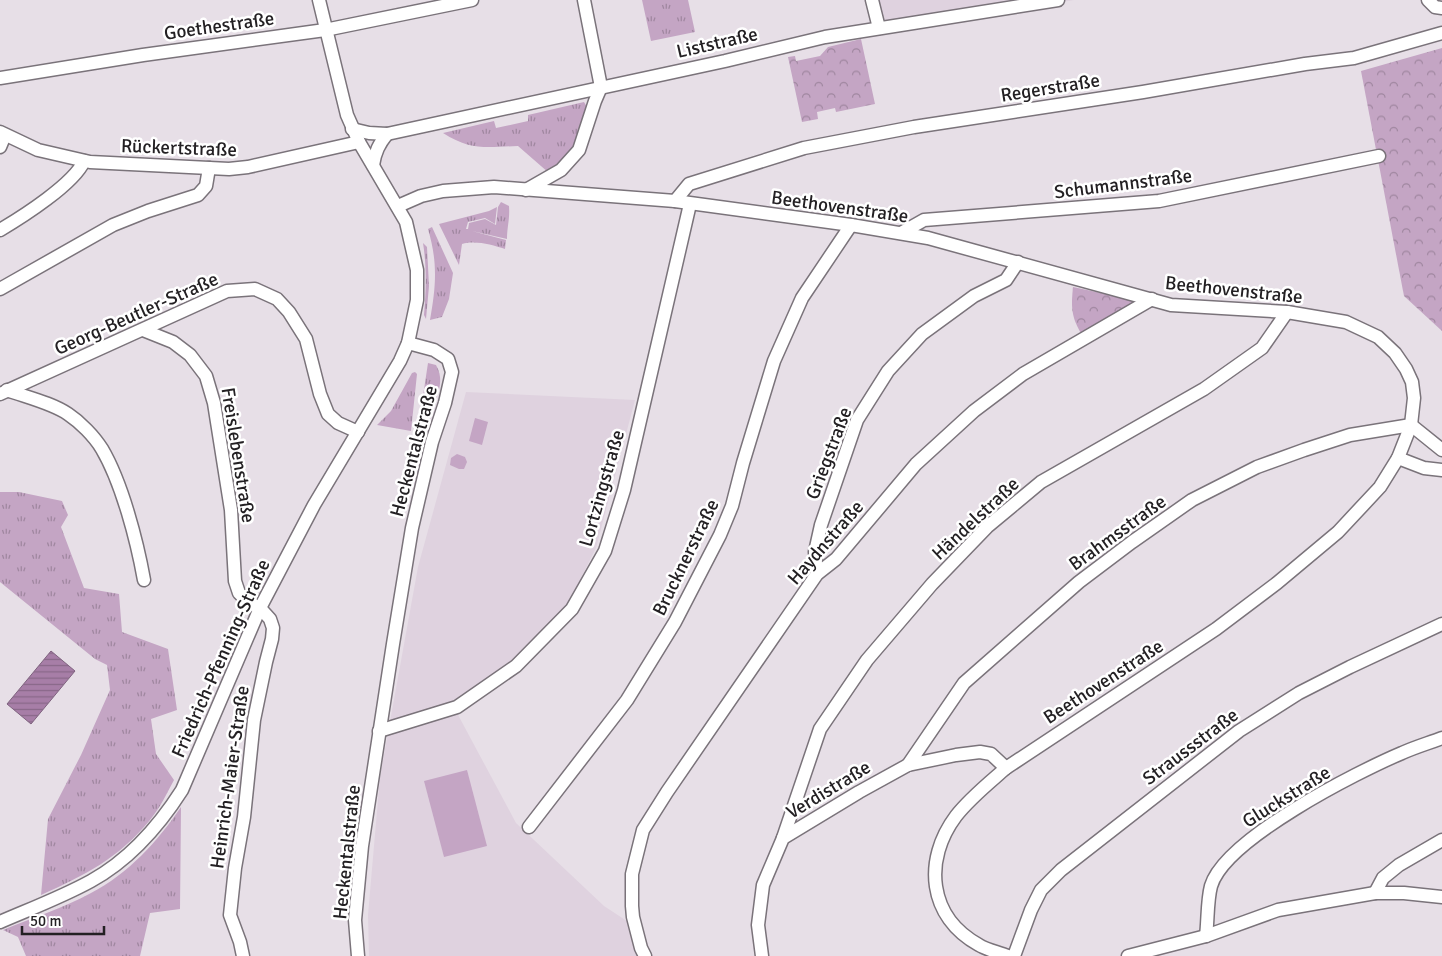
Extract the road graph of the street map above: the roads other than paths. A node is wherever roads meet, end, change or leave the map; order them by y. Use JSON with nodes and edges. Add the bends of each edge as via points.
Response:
{"nodes":[{"id":1,"x":319,"y":0,"type":"edge"},
{"id":2,"x":472,"y":0,"type":"edge"},
{"id":3,"x":584,"y":0,"type":"edge"},
{"id":4,"x":872,"y":0,"type":"edge"},
{"id":5,"x":1058,"y":0,"type":"edge"},
{"id":6,"x":1428,"y":0,"type":"edge"},
{"id":7,"x":1442,"y":11,"type":"edge"},
{"id":8,"x":879,"y":28,"type":"junction"},
{"id":9,"x":326,"y":30,"type":"junction"},
{"id":10,"x":1442,"y":32,"type":"edge"},
{"id":11,"x":0,"y":78,"type":"edge"},
{"id":12,"x":601,"y":86,"type":"junction"},
{"id":13,"x":352,"y":129,"type":"junction"},
{"id":14,"x":3,"y":133,"type":"edge"},
{"id":15,"x":388,"y":134,"type":"junction"},
{"id":16,"x":359,"y":142,"type":"junction"},
{"id":17,"x":0,"y":148,"type":"edge"},
{"id":18,"x":1379,"y":156,"type":"dead end"},
{"id":19,"x":84,"y":161,"type":"junction"},
{"id":20,"x":373,"y":164,"type":"junction"},
{"id":21,"x":209,"y":168,"type":"junction"},
{"id":22,"x":526,"y":190,"type":"junction"},
{"id":23,"x":675,"y":201,"type":"junction"},
{"id":24,"x":690,"y":204,"type":"junction"},
{"id":25,"x":398,"y":206,"type":"junction"},
{"id":26,"x":851,"y":226,"type":"junction"},
{"id":27,"x":0,"y":230,"type":"edge"},
{"id":28,"x":901,"y":233,"type":"junction"},
{"id":29,"x":1018,"y":262,"type":"junction"},
{"id":30,"x":0,"y":289,"type":"edge"},
{"id":31,"x":1152,"y":299,"type":"junction"},
{"id":32,"x":1287,"y":312,"type":"junction"},
{"id":33,"x":143,"y":330,"type":"junction"},
{"id":34,"x":408,"y":342,"type":"junction"},
{"id":35,"x":4,"y":392,"type":"edge"},
{"id":36,"x":1410,"y":426,"type":"junction"},
{"id":37,"x":358,"y":432,"type":"junction"},
{"id":38,"x":1442,"y":450,"type":"edge"},
{"id":39,"x":1398,"y":458,"type":"junction"},
{"id":40,"x":1442,"y":470,"type":"edge"},
{"id":41,"x":817,"y":574,"type":"junction"},
{"id":42,"x":144,"y":580,"type":"dead end"},
{"id":43,"x":260,"y":608,"type":"junction"},
{"id":44,"x":1442,"y":624,"type":"edge"},
{"id":45,"x":379,"y":731,"type":"junction"},
{"id":46,"x":1442,"y":738,"type":"edge"},
{"id":47,"x":908,"y":765,"type":"junction"},
{"id":48,"x":1006,"y":768,"type":"junction"},
{"id":49,"x":529,"y":827,"type":"dead end"},
{"id":50,"x":783,"y":838,"type":"junction"},
{"id":51,"x":1442,"y":840,"type":"edge"},
{"id":52,"x":1375,"y":893,"type":"junction"},
{"id":53,"x":1442,"y":897,"type":"edge"},
{"id":54,"x":0,"y":922,"type":"edge"},
{"id":55,"x":1206,"y":936,"type":"junction"},
{"id":56,"x":243,"y":956,"type":"edge"},
{"id":57,"x":358,"y":956,"type":"edge"},
{"id":58,"x":645,"y":956,"type":"edge"},
{"id":59,"x":762,"y":956,"type":"edge"},
{"id":60,"x":1008,"y":956,"type":"edge"},
{"id":61,"x":1014,"y":956,"type":"edge"},
{"id":62,"x":1128,"y":956,"type":"edge"}],
"edges":[{"from":1,"to":9,"type":"street"},
{"from":2,"to":9,"type":"street","name":"Goethestraße"},
{"from":3,"to":12,"type":"street"},
{"from":4,"to":8,"type":"street"},
{"from":5,"to":8,"type":"street","name":"Liststraße"},
{"from":6,"to":7,"type":"street"},
{"from":8,"to":12,"type":"street","name":"Liststraße"},
{"from":9,"to":11,"type":"street","name":"Goethestraße","via":[[143,54]]},
{"from":9,"to":13,"type":"street"},
{"from":10,"to":23,"type":"street","name":"Regerstraße","via":[[1354,58],[914,127],[804,148],[689,184]]},
{"from":12,"to":15,"type":"street","name":"Liststraße"},
{"from":12,"to":22,"type":"street","via":[[579,150],[561,170]]},
{"from":13,"to":15,"type":"street","name":"Liststraße"},
{"from":13,"to":16,"type":"street"},
{"from":14,"to":17,"type":"street"},
{"from":14,"to":19,"type":"street","name":"Rückertstraße","via":[[38,150]]},
{"from":15,"to":20,"type":"street","via":[[379,143]]},
{"from":16,"to":20,"type":"street"},
{"from":16,"to":21,"type":"street","name":"Rückertstraße","via":[[242,168]]},
{"from":18,"to":28,"type":"street","name":"Schumannstraße","via":[[1159,201],[924,220]]},
{"from":19,"to":21,"type":"street","name":"Rückertstraße"},
{"from":19,"to":27,"type":"street","via":[[72,178]]},
{"from":20,"to":25,"type":"street"},
{"from":21,"to":30,"type":"street","via":[[206,186],[198,195],[112,225]]},
{"from":22,"to":23,"type":"street","name":"Beethovenstraße"},
{"from":22,"to":25,"type":"street","name":"Beethovenstraße","via":[[494,187],[443,191],[420,196]]},
{"from":23,"to":24,"type":"street","name":"Beethovenstraße"},
{"from":24,"to":26,"type":"street","name":"Beethovenstraße"},
{"from":24,"to":45,"type":"street","name":"Lortzingstraße","via":[[624,490],[605,551],[572,609],[516,666],[457,707]]},
{"from":25,"to":34,"type":"street","via":[[410,233],[417,270],[417,300]]},
{"from":26,"to":28,"type":"street","name":"Beethovenstraße"},
{"from":26,"to":49,"type":"street","name":"Brucknerstraße","via":[[802,298],[774,361],[732,506],[675,622],[626,700]]},
{"from":28,"to":29,"type":"street","name":"Beethovenstraße"},
{"from":29,"to":31,"type":"street","name":"Beethovenstraße"},
{"from":29,"to":41,"type":"street","name":"Griegstraße","via":[[1006,280],[974,296],[922,334],[888,372],[857,420],[821,525],[816,552]]},
{"from":31,"to":32,"type":"street","name":"Beethovenstraße","via":[[1171,305]]},
{"from":31,"to":41,"type":"street","name":"Haydnstraße","via":[[1023,374],[974,411],[916,464],[836,559]]},
{"from":32,"to":36,"type":"street","name":"Beethovenstraße","via":[[1346,322],[1378,337],[1395,353],[1412,382],[1414,398]]},
{"from":32,"to":50,"type":"street","name":"Händelstraße","via":[[1262,348],[1204,389],[1042,482],[987,528],[932,584],[867,660],[820,729]]},
{"from":33,"to":35,"type":"street","name":"Georg-Beutler-Straße"},
{"from":33,"to":37,"type":"street","name":"Georg-Beutler-Straße","via":[[227,291],[255,289],[277,299],[306,338],[328,414],[338,423]]},
{"from":33,"to":43,"type":"street","name":"Freislebenstraße","via":[[173,342],[190,355],[206,376],[214,404],[231,510],[235,581],[239,593]]},
{"from":34,"to":37,"type":"street","name":"Friedrich-Pfenning-Straße","via":[[397,367]]},
{"from":34,"to":45,"type":"street","name":"Heckentalstraße","via":[[434,350],[448,359],[452,372],[412,528]]},
{"from":35,"to":42,"type":"street","via":[[67,413],[102,448],[117,480]]},
{"from":36,"to":38,"type":"street"},
{"from":36,"to":39,"type":"street","name":"Beethovenstraße"},
{"from":36,"to":47,"type":"street","name":"Brahmsstraße","via":[[1350,435],[1304,450],[1257,467],[1192,500],[1079,582],[964,683]]},
{"from":37,"to":43,"type":"street","name":"Friedrich-Pfenning-Straße"},
{"from":39,"to":40,"type":"street","via":[[1424,468]]},
{"from":39,"to":48,"type":"street","name":"Beethovenstraße","via":[[1380,487],[1360,510],[1277,583],[1216,629]]},
{"from":41,"to":58,"type":"street","name":"Haydnstraße","via":[[643,830],[632,874],[632,906]]},
{"from":43,"to":54,"type":"street","name":"Friedrich-Pfenning-Straße","via":[[182,790],[167,814],[123,859],[92,880]]},
{"from":43,"to":56,"type":"street","name":"Heinrich-Maier-Straße","via":[[270,619],[272,639],[254,720],[230,915]]},
{"from":44,"to":61,"type":"street","name":"Straussstraße","via":[[1316,684],[1238,731],[1040,890]]},
{"from":45,"to":57,"type":"street","name":"Heckentalstraße","via":[[355,920]]},
{"from":46,"to":55,"type":"street","name":"Gluckstraße","via":[[1402,753],[1328,790],[1262,830],[1232,855],[1211,886]]},
{"from":47,"to":48,"type":"street","name":"Verdistraße","via":[[980,752],[991,754]]},
{"from":47,"to":50,"type":"street","name":"Verdistraße"},
{"from":48,"to":60,"type":"street","name":"Beethovenstraße","via":[[956,816],[942,842],[936,863],[935,885],[940,904],[956,928],[979,945]]},
{"from":50,"to":59,"type":"street","name":"Verdistraße","via":[[763,885],[758,925]]},
{"from":51,"to":52,"type":"street","via":[[1398,866],[1383,878]]},
{"from":52,"to":53,"type":"street"},
{"from":52,"to":55,"type":"street","via":[[1278,910]]},
{"from":55,"to":62,"type":"street"}]}
